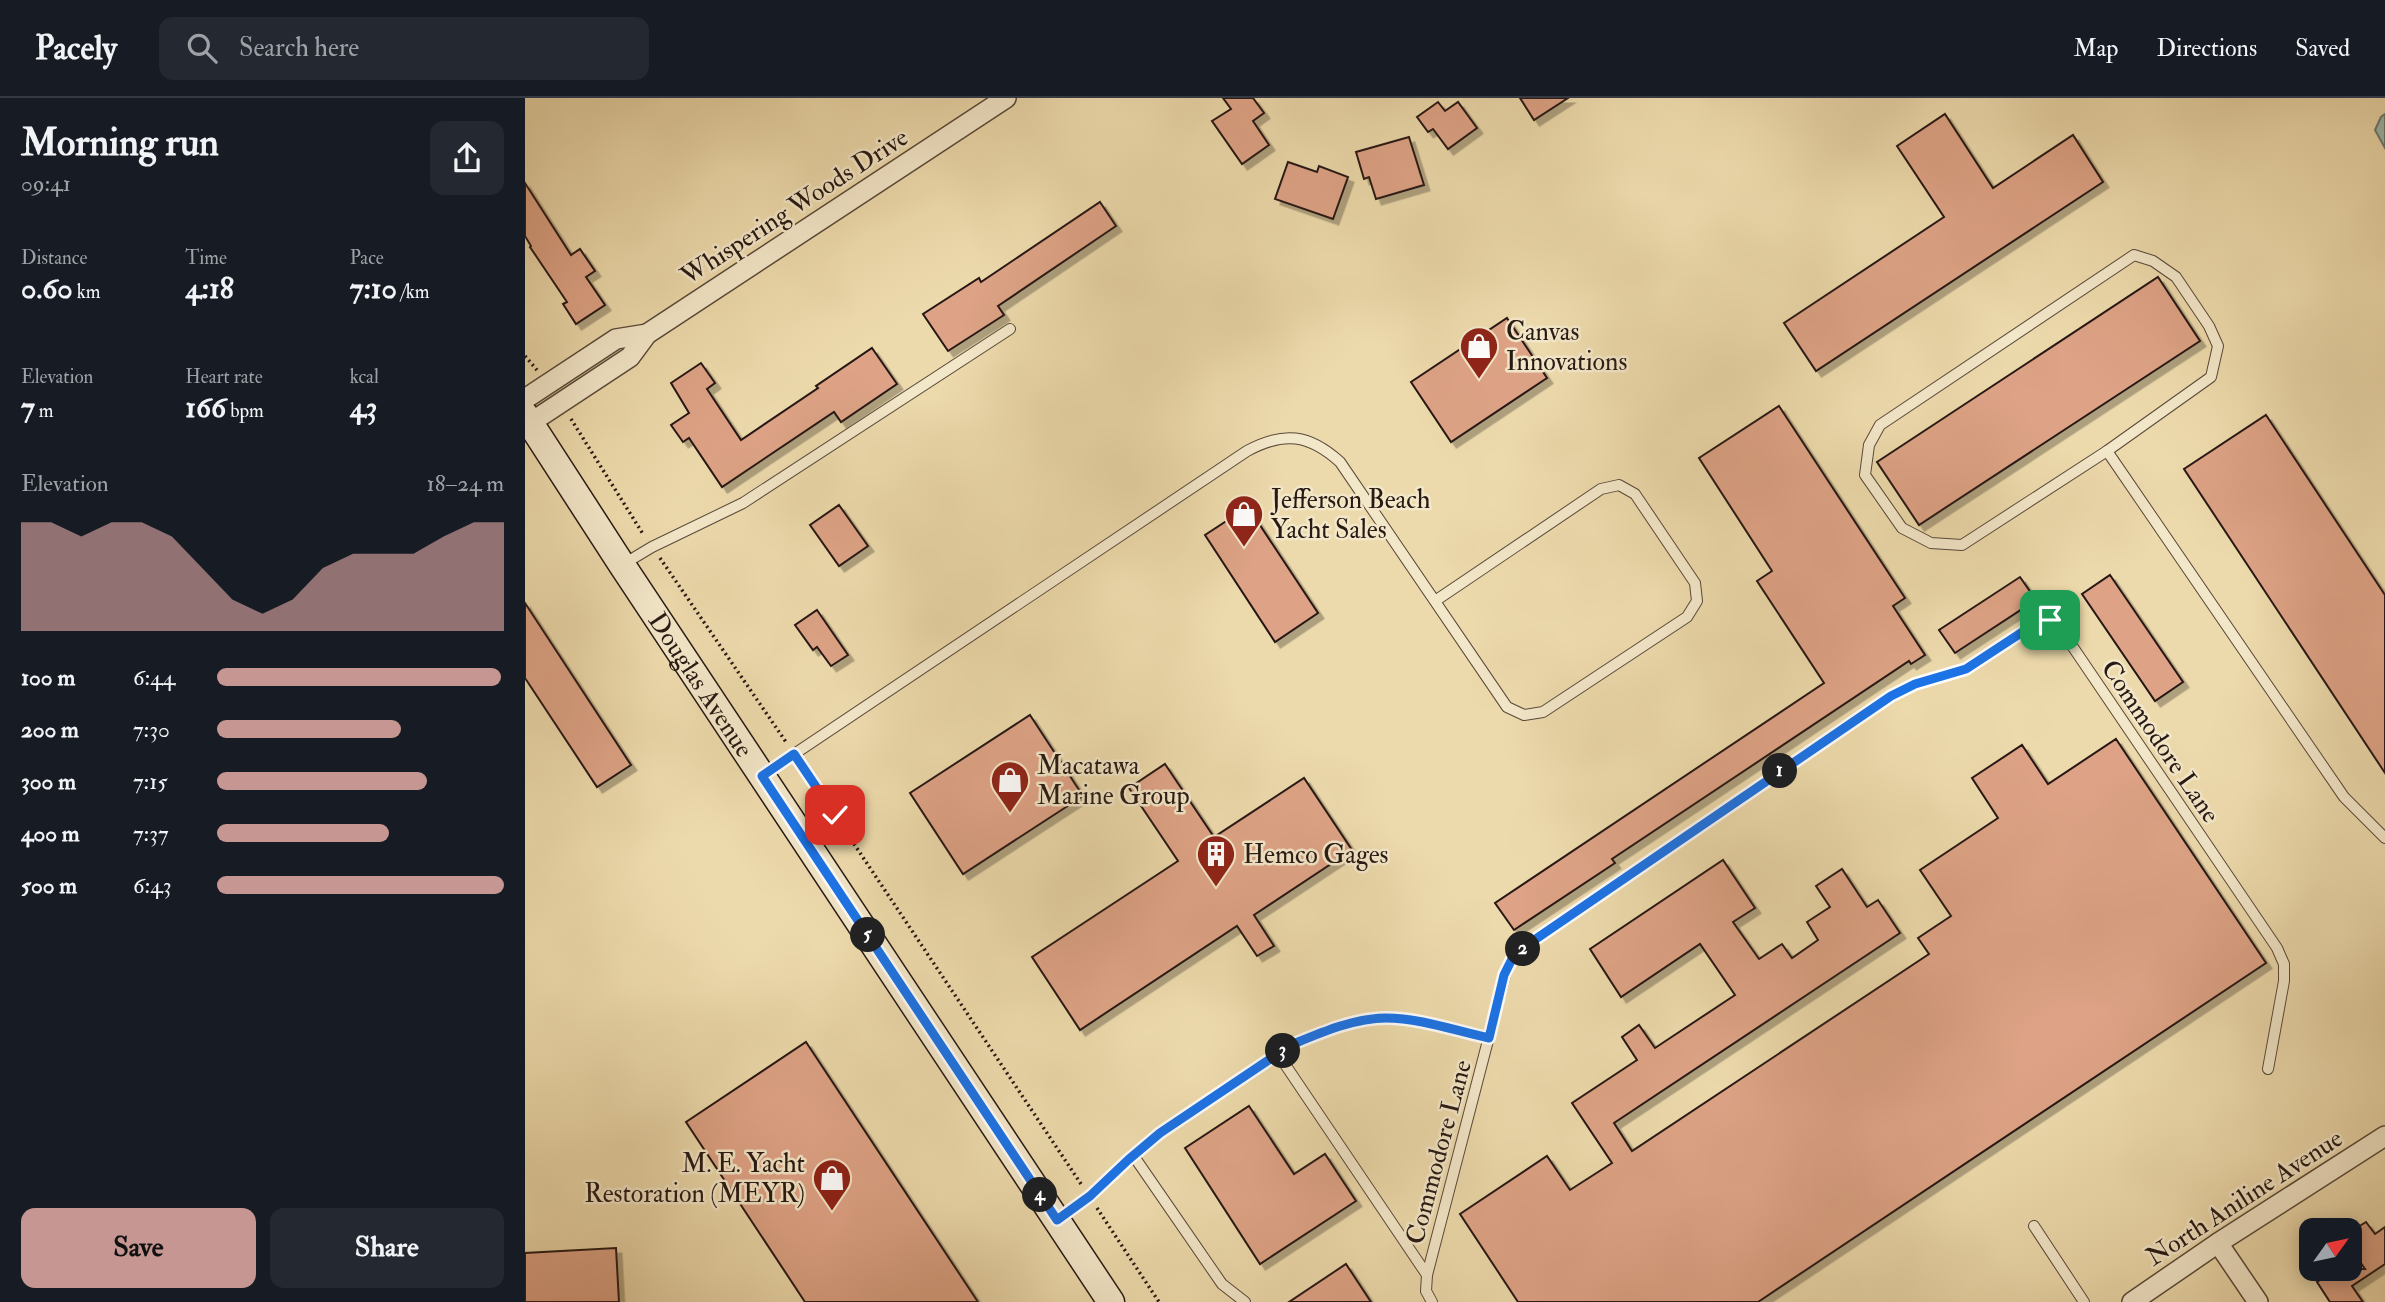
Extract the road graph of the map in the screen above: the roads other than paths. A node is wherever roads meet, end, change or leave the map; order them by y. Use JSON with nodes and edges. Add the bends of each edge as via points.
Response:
{"nodes":[{"id":1,"x":1006,"y":98,"type":"edge"},
{"id":2,"x":1010,"y":329,"type":"dead end"},
{"id":3,"x":647,"y":334,"type":"junction"},
{"id":4,"x":527,"y":412,"type":"edge"},
{"id":5,"x":2107,"y":452,"type":"junction"},
{"id":6,"x":622,"y":565,"type":"junction"},
{"id":7,"x":1435,"y":601,"type":"junction"},
{"id":8,"x":762,"y":776,"type":"junction"},
{"id":9,"x":2385,"y":838,"type":"edge"},
{"id":10,"x":1489,"y":1038,"type":"junction"},
{"id":11,"x":1278,"y":1054,"type":"junction"},
{"id":12,"x":2268,"y":1069,"type":"dead end"},
{"id":13,"x":2385,"y":1136,"type":"edge"},
{"id":14,"x":1133,"y":1155,"type":"junction"},
{"id":15,"x":1057,"y":1220,"type":"junction"},
{"id":16,"x":2034,"y":1226,"type":"dead end"},
{"id":17,"x":2218,"y":1243,"type":"junction"},
{"id":18,"x":1427,"y":1275,"type":"junction"},
{"id":19,"x":1111,"y":1302,"type":"edge"},
{"id":20,"x":1245,"y":1302,"type":"edge"},
{"id":21,"x":1431,"y":1302,"type":"edge"},
{"id":22,"x":2084,"y":1302,"type":"edge"},
{"id":23,"x":2132,"y":1302,"type":"edge"},
{"id":24,"x":2258,"y":1302,"type":"edge"}],
"edges":[{"from":1,"to":3,"type":"street","name":"Whispering Woods Drive"},
{"from":2,"to":6,"type":"lane","via":[[743,503]]},
{"from":3,"to":4,"type":"street","name":"Whispering Woods Drive","via":[[630,356],[561,403]]},
{"from":3,"to":4,"type":"street","name":"Whispering Woods Drive","via":[[616,339],[549,383]]},
{"from":4,"to":6,"type":"street","name":"Douglas Avenue"},
{"from":5,"to":5,"type":"lane","via":[[2211,377],[2218,346],[2176,277],[2153,261],[2134,255],[1880,425],[1869,445],[1864,475],[1902,528],[1931,543],[1962,545]]},
{"from":5,"to":9,"type":"lane","via":[[2344,797]]},
{"from":6,"to":8,"type":"street","name":"Douglas Avenue"},
{"from":7,"to":7,"type":"lane","via":[[1507,707],[1524,715],[1554,705],[1686,617],[1697,601],[1695,583],[1635,494],[1619,485],[1601,489]]},
{"from":7,"to":8,"type":"lane","via":[[1340,462],[1301,439],[1273,440],[1247,451]]},
{"from":8,"to":15,"type":"street","name":"Douglas Avenue"},
{"from":10,"to":11,"type":"lane","via":[[1384,1018],[1333,1029]]},
{"from":10,"to":12,"type":"lane","name":"Commodore Lane","via":[[1504,975],[1527,945],[1891,696],[1966,669],[2039,621],[2050,620],[2060,628],[2277,948],[2284,964],[2284,981]]},
{"from":10,"to":18,"type":"lane","name":"Commodore Lane"},
{"from":11,"to":14,"type":"lane"},
{"from":11,"to":18,"type":"lane"},
{"from":13,"to":17,"type":"street","name":"North Aniline Avenue"},
{"from":14,"to":15,"type":"lane"},
{"from":14,"to":20,"type":"lane","via":[[1223,1284]]},
{"from":15,"to":19,"type":"street","name":"Douglas Avenue"},
{"from":16,"to":22,"type":"lane"},
{"from":17,"to":23,"type":"street","name":"North Aniline Avenue"},
{"from":17,"to":24,"type":"street"},
{"from":18,"to":21,"type":"lane","name":"Commodore Lane"}]}
